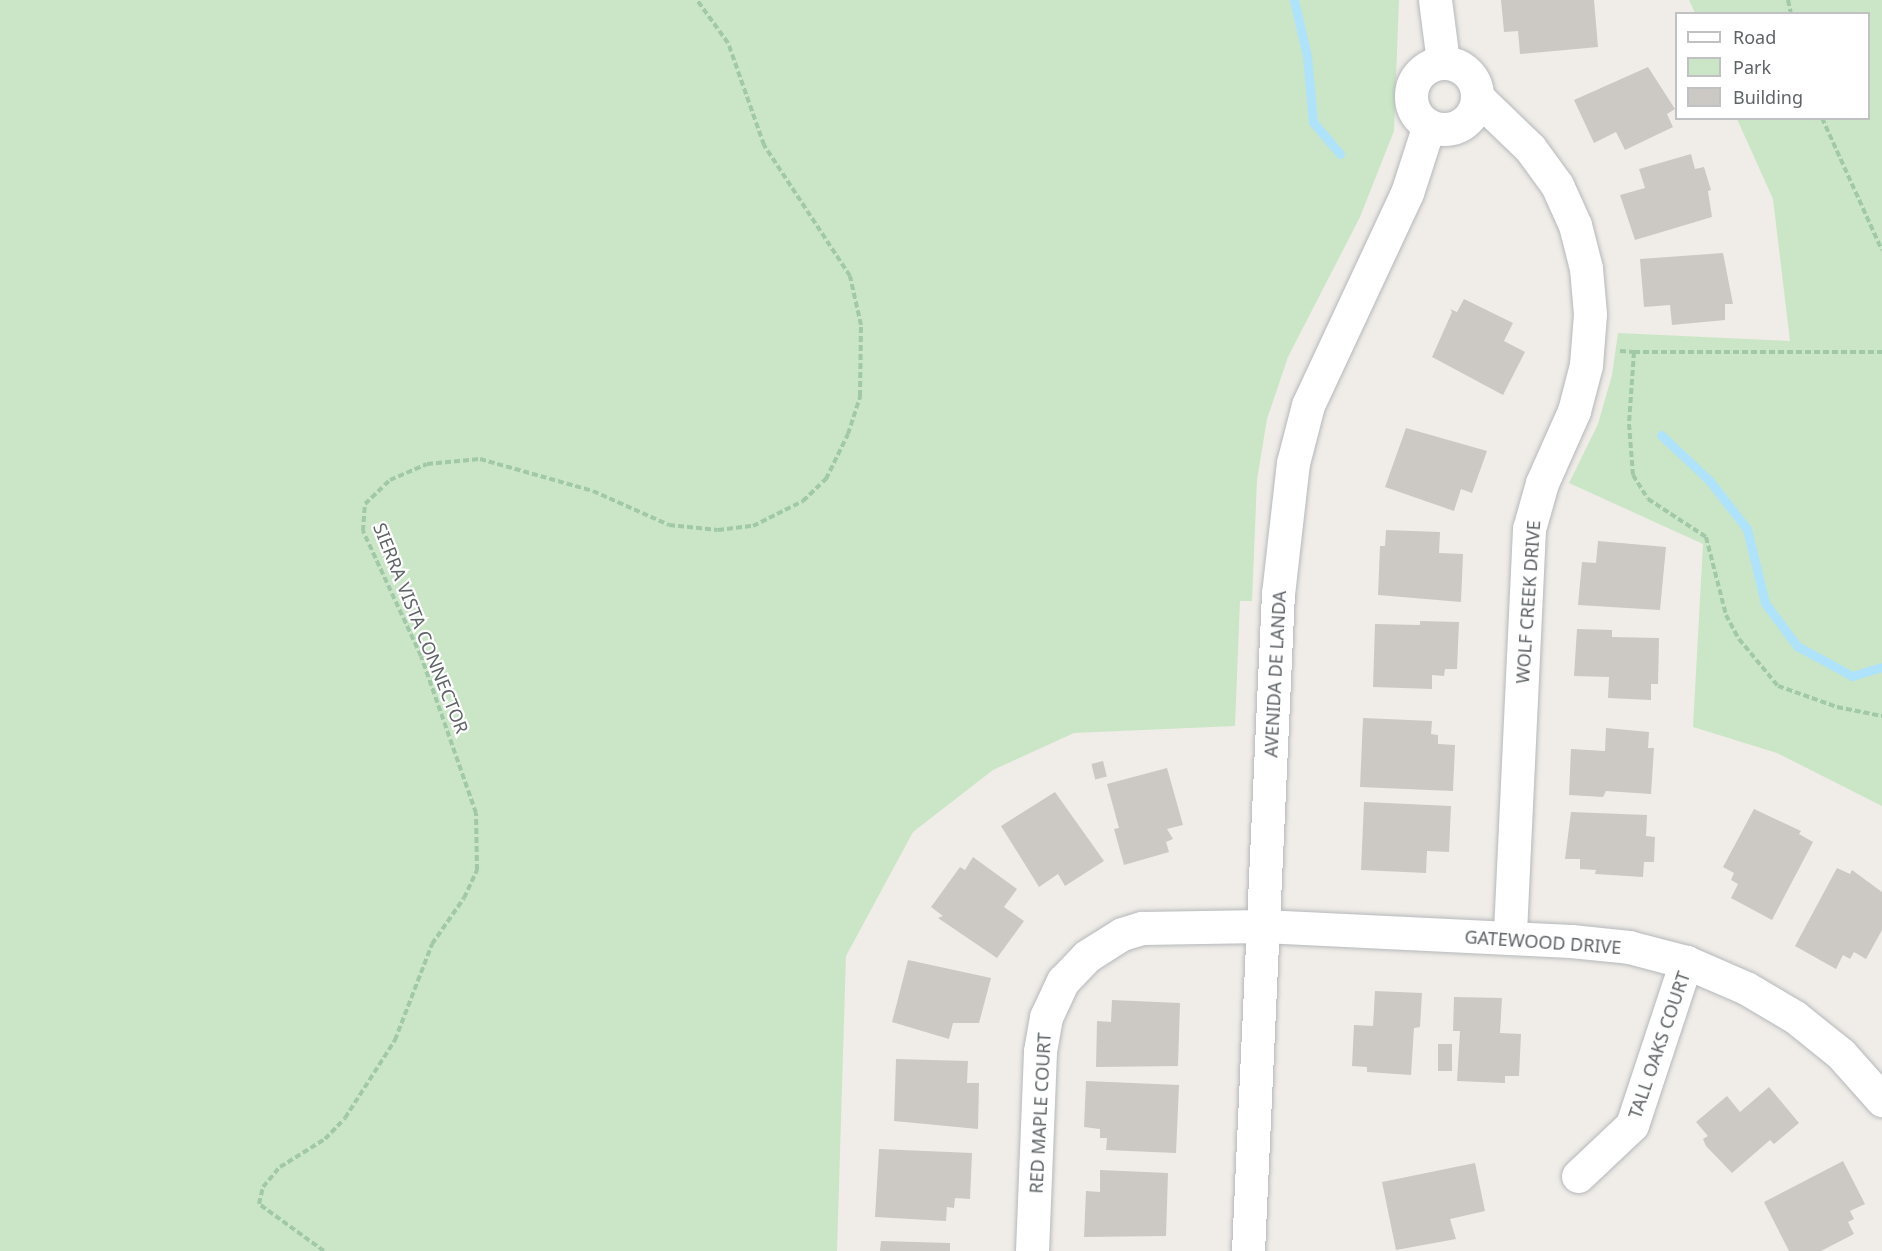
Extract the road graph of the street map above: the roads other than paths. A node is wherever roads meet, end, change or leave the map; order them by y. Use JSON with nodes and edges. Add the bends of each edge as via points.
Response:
{"nodes":[{"id":1,"x":1435,"y":0,"type":"edge"},
{"id":2,"x":1443,"y":62,"type":"junction"},
{"id":3,"x":1477,"y":97,"type":"junction"},
{"id":4,"x":1429,"y":125,"type":"junction"},
{"id":5,"x":1263,"y":926,"type":"junction"},
{"id":6,"x":1510,"y":938,"type":"junction"},
{"id":7,"x":1686,"y":962,"type":"junction"},
{"id":8,"x":1882,"y":1100,"type":"edge"},
{"id":9,"x":1578,"y":1176,"type":"dead end"},
{"id":10,"x":1032,"y":1251,"type":"edge"},
{"id":11,"x":1248,"y":1251,"type":"edge"}],
"edges":[{"from":1,"to":2,"type":"street"},
{"from":2,"to":3,"type":"street","via":[[1454,63],[1471,76]]},
{"from":2,"to":4,"type":"street","via":[[1423,70],[1411,88],[1413,109]]},
{"from":3,"to":4,"type":"street","via":[[1469,117],[1461,124],[1450,128]]},
{"from":3,"to":6,"type":"street","name":"WOLF CREEK DRIVE","via":[[1530,148],[1557,185],[1575,225],[1586,268],[1590,314],[1587,365],[1574,411],[1542,483],[1529,529]]},
{"from":4,"to":5,"type":"street","name":"AVENIDA DE LANDA","via":[[1407,193],[1308,405],[1293,463],[1278,594]]},
{"from":5,"to":6,"type":"street","name":"GATEWOOD DRIVE"},
{"from":5,"to":10,"type":"street","name":"RED MAPLE COURT","via":[[1142,928],[1122,934],[1087,956],[1063,981],[1046,1017],[1040,1051]]},
{"from":5,"to":11,"type":"street","name":"AVENIDA DE LANDA"},
{"from":6,"to":7,"type":"street","name":"GATEWOOD DRIVE","via":[[1629,948]]},
{"from":7,"to":8,"type":"street","name":"GATEWOOD DRIVE","via":[[1746,988],[1795,1017],[1841,1054]]},
{"from":7,"to":9,"type":"street","name":"TALL OAKS COURT","via":[[1632,1125]]}]}
